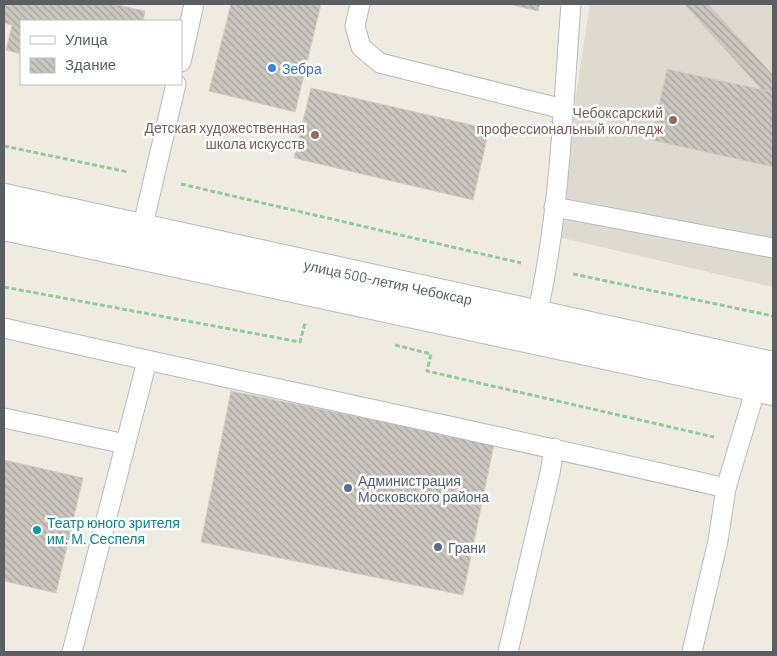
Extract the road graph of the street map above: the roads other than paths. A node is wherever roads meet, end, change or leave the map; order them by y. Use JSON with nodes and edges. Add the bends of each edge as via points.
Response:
{"nodes":[{"id":1,"x":194,"y":4,"type":"edge"},
{"id":2,"x":360,"y":4,"type":"edge"},
{"id":3,"x":571,"y":4,"type":"edge"},
{"id":4,"x":182,"y":58,"type":"edge"},
{"id":5,"x":176,"y":85,"type":"edge"},
{"id":6,"x":563,"y":109,"type":"junction"},
{"id":7,"x":4,"y":198,"type":"edge"},
{"id":8,"x":554,"y":207,"type":"junction"},
{"id":9,"x":4,"y":226,"type":"edge"},
{"id":10,"x":140,"y":242,"type":"junction"},
{"id":11,"x":773,"y":248,"type":"edge"},
{"id":12,"x":535,"y":327,"type":"junction"},
{"id":13,"x":4,"y":328,"type":"edge"},
{"id":14,"x":147,"y":360,"type":"junction"},
{"id":15,"x":766,"y":377,"type":"edge"},
{"id":16,"x":4,"y":418,"type":"edge"},
{"id":17,"x":126,"y":444,"type":"junction"},
{"id":18,"x":554,"y":448,"type":"junction"},
{"id":19,"x":726,"y":488,"type":"junction"},
{"id":20,"x":72,"y":652,"type":"edge"},
{"id":21,"x":508,"y":652,"type":"edge"},
{"id":22,"x":692,"y":652,"type":"edge"}],
"edges":[{"from":1,"to":4,"type":"lane"},
{"from":2,"to":6,"type":"lane","via":[[355,26],[361,47],[380,63]]},
{"from":3,"to":6,"type":"lane"},
{"from":5,"to":10,"type":"lane"},
{"from":6,"to":8,"type":"lane"},
{"from":7,"to":10,"type":"street","name":"улица 500-летия Чебоксар"},
{"from":8,"to":11,"type":"lane"},
{"from":8,"to":12,"type":"lane","via":[[547,269]]},
{"from":9,"to":10,"type":"street","name":"улица 500-летия Чебоксар"},
{"from":10,"to":12,"type":"street","name":"улица 500-летия Чебоксар"},
{"from":12,"to":15,"type":"street","name":"улица 500-летия Чебоксар"},
{"from":13,"to":14,"type":"lane"},
{"from":14,"to":17,"type":"lane"},
{"from":14,"to":18,"type":"lane"},
{"from":15,"to":19,"type":"lane"},
{"from":16,"to":17,"type":"lane"},
{"from":17,"to":20,"type":"lane"},
{"from":18,"to":19,"type":"lane"},
{"from":18,"to":21,"type":"lane"},
{"from":19,"to":22,"type":"lane","via":[[718,541]]}]}
